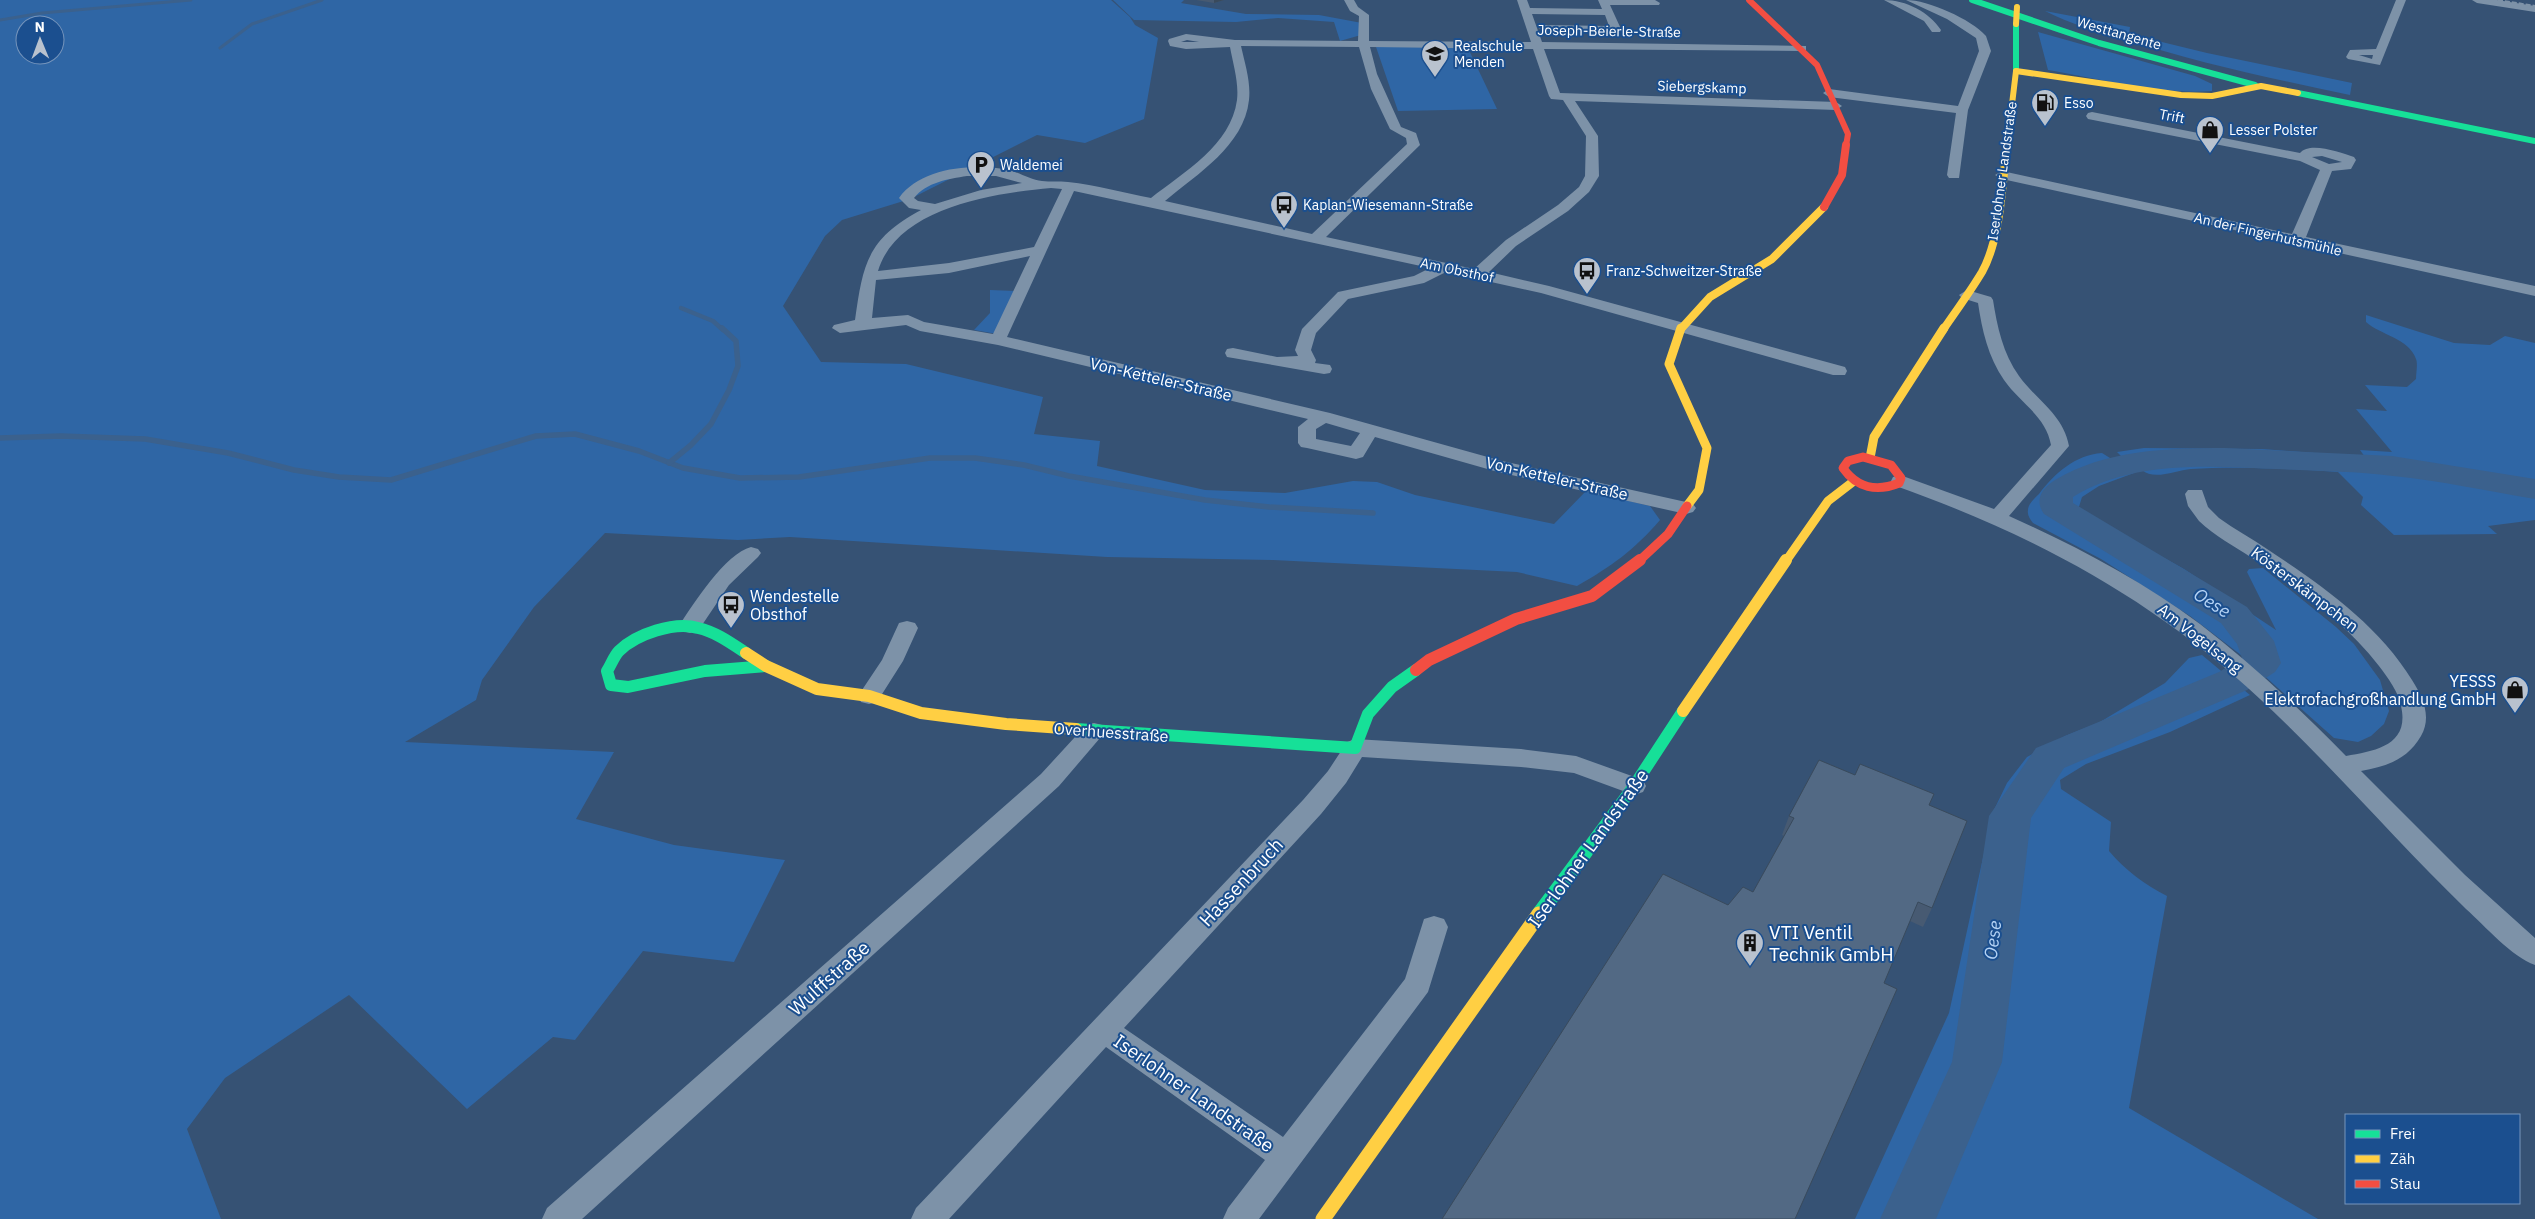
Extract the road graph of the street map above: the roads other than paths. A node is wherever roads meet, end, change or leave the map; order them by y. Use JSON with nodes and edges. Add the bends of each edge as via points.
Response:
{"nodes":[{"id":1,"x":1349,"y":0,"type":"edge"},
{"id":2,"x":1522,"y":0,"type":"edge"},
{"id":3,"x":1749,"y":0,"type":"edge"},
{"id":4,"x":1889,"y":0,"type":"edge"},
{"id":5,"x":1911,"y":0,"type":"edge"},
{"id":6,"x":1972,"y":0,"type":"edge"},
{"id":7,"x":2402,"y":0,"type":"edge"},
{"id":8,"x":2477,"y":0,"type":"edge"},
{"id":9,"x":2517,"y":0,"type":"edge"},
{"id":10,"x":1604,"y":1,"type":"edge"},
{"id":11,"x":1655,"y":3,"type":"dead end"},
{"id":12,"x":2535,"y":3,"type":"edge"},
{"id":13,"x":2017,"y":4,"type":"edge"},
{"id":14,"x":2535,"y":9,"type":"edge"},
{"id":15,"x":1525,"y":11,"type":"junction"},
{"id":16,"x":1608,"y":12,"type":"junction"},
{"id":17,"x":1544,"y":28,"type":"dead end"},
{"id":18,"x":1936,"y":30,"type":"dead end"},
{"id":19,"x":1363,"y":43,"type":"junction"},
{"id":20,"x":1537,"y":45,"type":"junction"},
{"id":21,"x":1802,"y":48,"type":"junction"},
{"id":22,"x":2379,"y":52,"type":"dead end"},
{"id":23,"x":2196,"y":70,"type":"junction"},
{"id":24,"x":2016,"y":71,"type":"junction"},
{"id":25,"x":2069,"y":82,"type":"junction"},
{"id":26,"x":2261,"y":86,"type":"junction"},
{"id":27,"x":2014,"y":89,"type":"junction"},
{"id":28,"x":1829,"y":93,"type":"junction"},
{"id":29,"x":2228,"y":94,"type":"junction"},
{"id":30,"x":1567,"y":98,"type":"junction"},
{"id":31,"x":1836,"y":106,"type":"junction"},
{"id":32,"x":1962,"y":110,"type":"junction"},
{"id":33,"x":2092,"y":116,"type":"dead end"},
{"id":34,"x":2535,"y":141,"type":"edge"},
{"id":35,"x":2304,"y":158,"type":"junction"},
{"id":36,"x":2327,"y":168,"type":"junction"},
{"id":37,"x":1954,"y":175,"type":"dead end"},
{"id":38,"x":2002,"y":175,"type":"junction"},
{"id":39,"x":1039,"y":185,"type":"junction"},
{"id":40,"x":1070,"y":186,"type":"junction"},
{"id":41,"x":1154,"y":202,"type":"junction"},
{"id":42,"x":935,"y":208,"type":"junction"},
{"id":43,"x":1315,"y":239,"type":"junction"},
{"id":44,"x":2297,"y":240,"type":"junction"},
{"id":45,"x":1040,"y":250,"type":"junction"},
{"id":46,"x":1444,"y":267,"type":"junction"},
{"id":47,"x":1478,"y":274,"type":"junction"},
{"id":48,"x":870,"y":276,"type":"junction"},
{"id":49,"x":2535,"y":291,"type":"edge"},
{"id":50,"x":1967,"y":295,"type":"junction"},
{"id":51,"x":863,"y":324,"type":"junction"},
{"id":52,"x":1681,"y":327,"type":"junction"},
{"id":53,"x":840,"y":328,"type":"dead end"},
{"id":54,"x":998,"y":340,"type":"junction"},
{"id":55,"x":1233,"y":353,"type":"dead end"},
{"id":56,"x":1276,"y":362,"type":"junction"},
{"id":57,"x":1324,"y":369,"type":"dead end"},
{"id":58,"x":1839,"y":371,"type":"dead end"},
{"id":59,"x":1324,"y":417,"type":"junction"},
{"id":60,"x":1371,"y":430,"type":"junction"},
{"id":61,"x":1870,"y":458,"type":"junction"},
{"id":62,"x":1854,"y":481,"type":"junction"},
{"id":63,"x":1900,"y":481,"type":"junction"},
{"id":64,"x":2195,"y":494,"type":"dead end"},
{"id":65,"x":1686,"y":508,"type":"junction"},
{"id":66,"x":1998,"y":518,"type":"junction"},
{"id":67,"x":751,"y":553,"type":"dead end"},
{"id":68,"x":690,"y":626,"type":"junction"},
{"id":69,"x":908,"y":628,"type":"dead end"},
{"id":70,"x":766,"y":666,"type":"junction"},
{"id":71,"x":869,"y":696,"type":"junction"},
{"id":72,"x":1094,"y":731,"type":"junction"},
{"id":73,"x":1355,"y":748,"type":"junction"},
{"id":74,"x":2342,"y":765,"type":"junction"},
{"id":75,"x":1634,"y":786,"type":"junction"},
{"id":76,"x":1434,"y":927,"type":"dead end"},
{"id":77,"x":2535,"y":954,"type":"edge"},
{"id":78,"x":1103,"y":1030,"type":"junction"},
{"id":79,"x":1286,"y":1158,"type":"junction"},
{"id":80,"x":558,"y":1219,"type":"edge"},
{"id":81,"x":927,"y":1219,"type":"edge"},
{"id":82,"x":1239,"y":1219,"type":"edge"},
{"id":83,"x":1324,"y":1219,"type":"edge"}],
"edges":[{"from":1,"to":19,"type":"street","via":[[1354,9],[1364,15]]},
{"from":2,"to":15,"type":"street"},
{"from":3,"to":21,"type":"main road"},
{"from":4,"to":18,"type":"street","via":[[1928,19]]},
{"from":5,"to":32,"type":"street","via":[[1950,17],[1981,36],[1985,51]]},
{"from":6,"to":23,"type":"main road","name":"Westtangente","via":[[2098,43]]},
{"from":7,"to":22,"type":"street"},
{"from":8,"to":14,"type":"street"},
{"from":9,"to":12,"type":"street"},
{"from":10,"to":11,"type":"street"},
{"from":10,"to":16,"type":"street"},
{"from":13,"to":24,"type":"main road","name":"Iserlohner Landstraße","bridge":true},
{"from":15,"to":16,"type":"street"},
{"from":15,"to":20,"type":"street"},
{"from":16,"to":17,"type":"street","via":[[1616,29]]},
{"from":19,"to":20,"type":"street","name":"Joseph-Beierle-Straße"},
{"from":19,"to":41,"type":"street","name":"Joseph-Beierle-Straße","via":[[1235,43],[1243,101],[1233,129],[1225,142]]},
{"from":19,"to":43,"type":"street","via":[[1380,97],[1396,129],[1412,136],[1414,145]]},
{"from":20,"to":21,"type":"street","name":"Joseph-Beierle-Straße"},
{"from":20,"to":30,"type":"street","via":[[1555,96]]},
{"from":21,"to":28,"type":"main road","via":[[1817,65]]},
{"from":23,"to":26,"type":"main road","name":"Westtangente"},
{"from":23,"to":29,"type":"main road","via":[[2212,78]]},
{"from":24,"to":25,"type":"main road"},
{"from":24,"to":27,"type":"main road","name":"Iserlohner Landstraße"},
{"from":24,"to":29,"type":"main road","via":[[2191,96]]},
{"from":25,"to":26,"type":"main road","via":[[2166,98],[2219,102],[2253,96],[2261,92]]},
{"from":25,"to":27,"type":"main road"},
{"from":26,"to":29,"type":"main road"},
{"from":26,"to":34,"type":"main road","name":"Westtangente"},
{"from":27,"to":38,"type":"main road","name":"Iserlohner Landstraße"},
{"from":28,"to":31,"type":"main road"},
{"from":28,"to":32,"type":"street"},
{"from":30,"to":31,"type":"street","name":"Siebergskamp"},
{"from":30,"to":47,"type":"street","via":[[1592,136],[1592,176],[1584,190],[1511,243]]},
{"from":31,"to":52,"type":"main road","via":[[1848,134],[1845,156],[1842,175],[1821,212],[1772,259],[1710,297]]},
{"from":32,"to":37,"type":"street"},
{"from":33,"to":35,"type":"street","name":"Trift"},
{"from":35,"to":36,"type":"street"},
{"from":35,"to":36,"type":"street","via":[[2307,153],[2323,152],[2348,160],[2346,166]]},
{"from":36,"to":44,"type":"street"},
{"from":38,"to":44,"type":"street","name":"An der Fingerhutsmühle"},
{"from":38,"to":50,"type":"main road","name":"Iserlohner Landstraße","via":[[1998,217],[1989,256]]},
{"from":39,"to":40,"type":"street"},
{"from":39,"to":42,"type":"street","via":[[971,196]]},
{"from":39,"to":42,"type":"street","via":[[1008,174],[987,171],[922,182],[911,189],[906,198],[914,205]]},
{"from":40,"to":41,"type":"street","name":"Am Obsthof"},
{"from":40,"to":45,"type":"street"},
{"from":41,"to":43,"type":"street","name":"Am Obsthof"},
{"from":42,"to":48,"type":"street","via":[[898,230],[878,253]]},
{"from":43,"to":46,"type":"street","name":"Am Obsthof"},
{"from":44,"to":49,"type":"street","name":"An der Fingerhutsmühle"},
{"from":45,"to":48,"type":"street","via":[[949,268]]},
{"from":45,"to":54,"type":"street"},
{"from":46,"to":47,"type":"street","name":"Am Obsthof"},
{"from":46,"to":56,"type":"street","via":[[1419,280],[1343,295],[1308,332],[1303,350],[1308,360]]},
{"from":47,"to":52,"type":"street","name":"Am Obsthof","via":[[1589,300]]},
{"from":48,"to":51,"type":"street"},
{"from":50,"to":61,"type":"main road","name":"Iserlohner Landstraße","via":[[1874,437]]},
{"from":50,"to":66,"type":"street","via":[[1985,300],[1995,344],[2010,376],[2059,433],[2060,446]]},
{"from":51,"to":53,"type":"street"},
{"from":51,"to":54,"type":"street","via":[[908,320],[920,326]]},
{"from":52,"to":58,"type":"street","name":"Am Obsthof"},
{"from":52,"to":65,"type":"main road","via":[[1669,364],[1707,448],[1699,490]]},
{"from":54,"to":59,"type":"street","name":"Von-Ketteler-Straße"},
{"from":55,"to":56,"type":"street"},
{"from":56,"to":57,"type":"street"},
{"from":59,"to":60,"type":"street","name":"Von-Ketteler-Straße"},
{"from":59,"to":60,"type":"street","via":[[1308,427],[1307,444],[1356,452]]},
{"from":60,"to":65,"type":"street","name":"Von-Ketteler-Straße","via":[[1498,466]]},
{"from":61,"to":62,"type":"main road","via":[[1855,458],[1844,464],[1845,474]]},
{"from":61,"to":63,"type":"main road","via":[[1896,468]]},
{"from":62,"to":63,"type":"main road","via":[[1878,488],[1894,486]]},
{"from":62,"to":75,"type":"main road","name":"Iserlohner Landstraße","via":[[1828,501],[1724,648]]},
{"from":63,"to":66,"type":"street","name":"Am Vogelsang"},
{"from":64,"to":74,"type":"street","name":"Kösterskämpchen","via":[[2195,505],[2207,517],[2358,627],[2381,652],[2410,695],[2416,714],[2411,733],[2396,751]]},
{"from":65,"to":73,"type":"main road","via":[[1652,551],[1592,596],[1516,619],[1429,660],[1392,687],[1368,714]]},
{"from":66,"to":74,"type":"street","name":"Am Vogelsang","via":[[2076,555],[2147,597],[2227,657]]},
{"from":67,"to":68,"type":"street","via":[[722,580]]},
{"from":68,"to":70,"type":"main road","name":"Overhuesstraße","via":[[721,636]]},
{"from":68,"to":70,"type":"main road","name":"Overhuesstraße","via":[[636,639],[618,652],[606,671],[611,685],[628,687],[705,671]]},
{"from":69,"to":71,"type":"street","via":[[892,661]]},
{"from":70,"to":71,"type":"main road","name":"Overhuesstraße","via":[[817,689]]},
{"from":71,"to":72,"type":"main road","name":"Overhuesstraße","via":[[921,713]]},
{"from":72,"to":73,"type":"main road","name":"Overhuesstraße"},
{"from":72,"to":80,"type":"street","name":"Wulffstraße","via":[[1050,780]]},
{"from":73,"to":75,"type":"street","via":[[1521,758],[1576,765]]},
{"from":73,"to":78,"type":"street","name":"Hassenbruch","via":[[1337,777],[1312,807]]},
{"from":74,"to":77,"type":"street","name":"Am Vogelsang","via":[[2443,870]]},
{"from":75,"to":83,"type":"main road","name":"Iserlohner Landstraße","via":[[1569,872]]},
{"from":76,"to":79,"type":"street","name":"Iserlohner Landstraße","via":[[1418,984]]},
{"from":78,"to":79,"type":"street","name":"Iserlohner Landstraße"},
{"from":78,"to":81,"type":"street","name":"Hassenbruch"},
{"from":79,"to":82,"type":"street","name":"Iserlohner Landstraße"}]}
